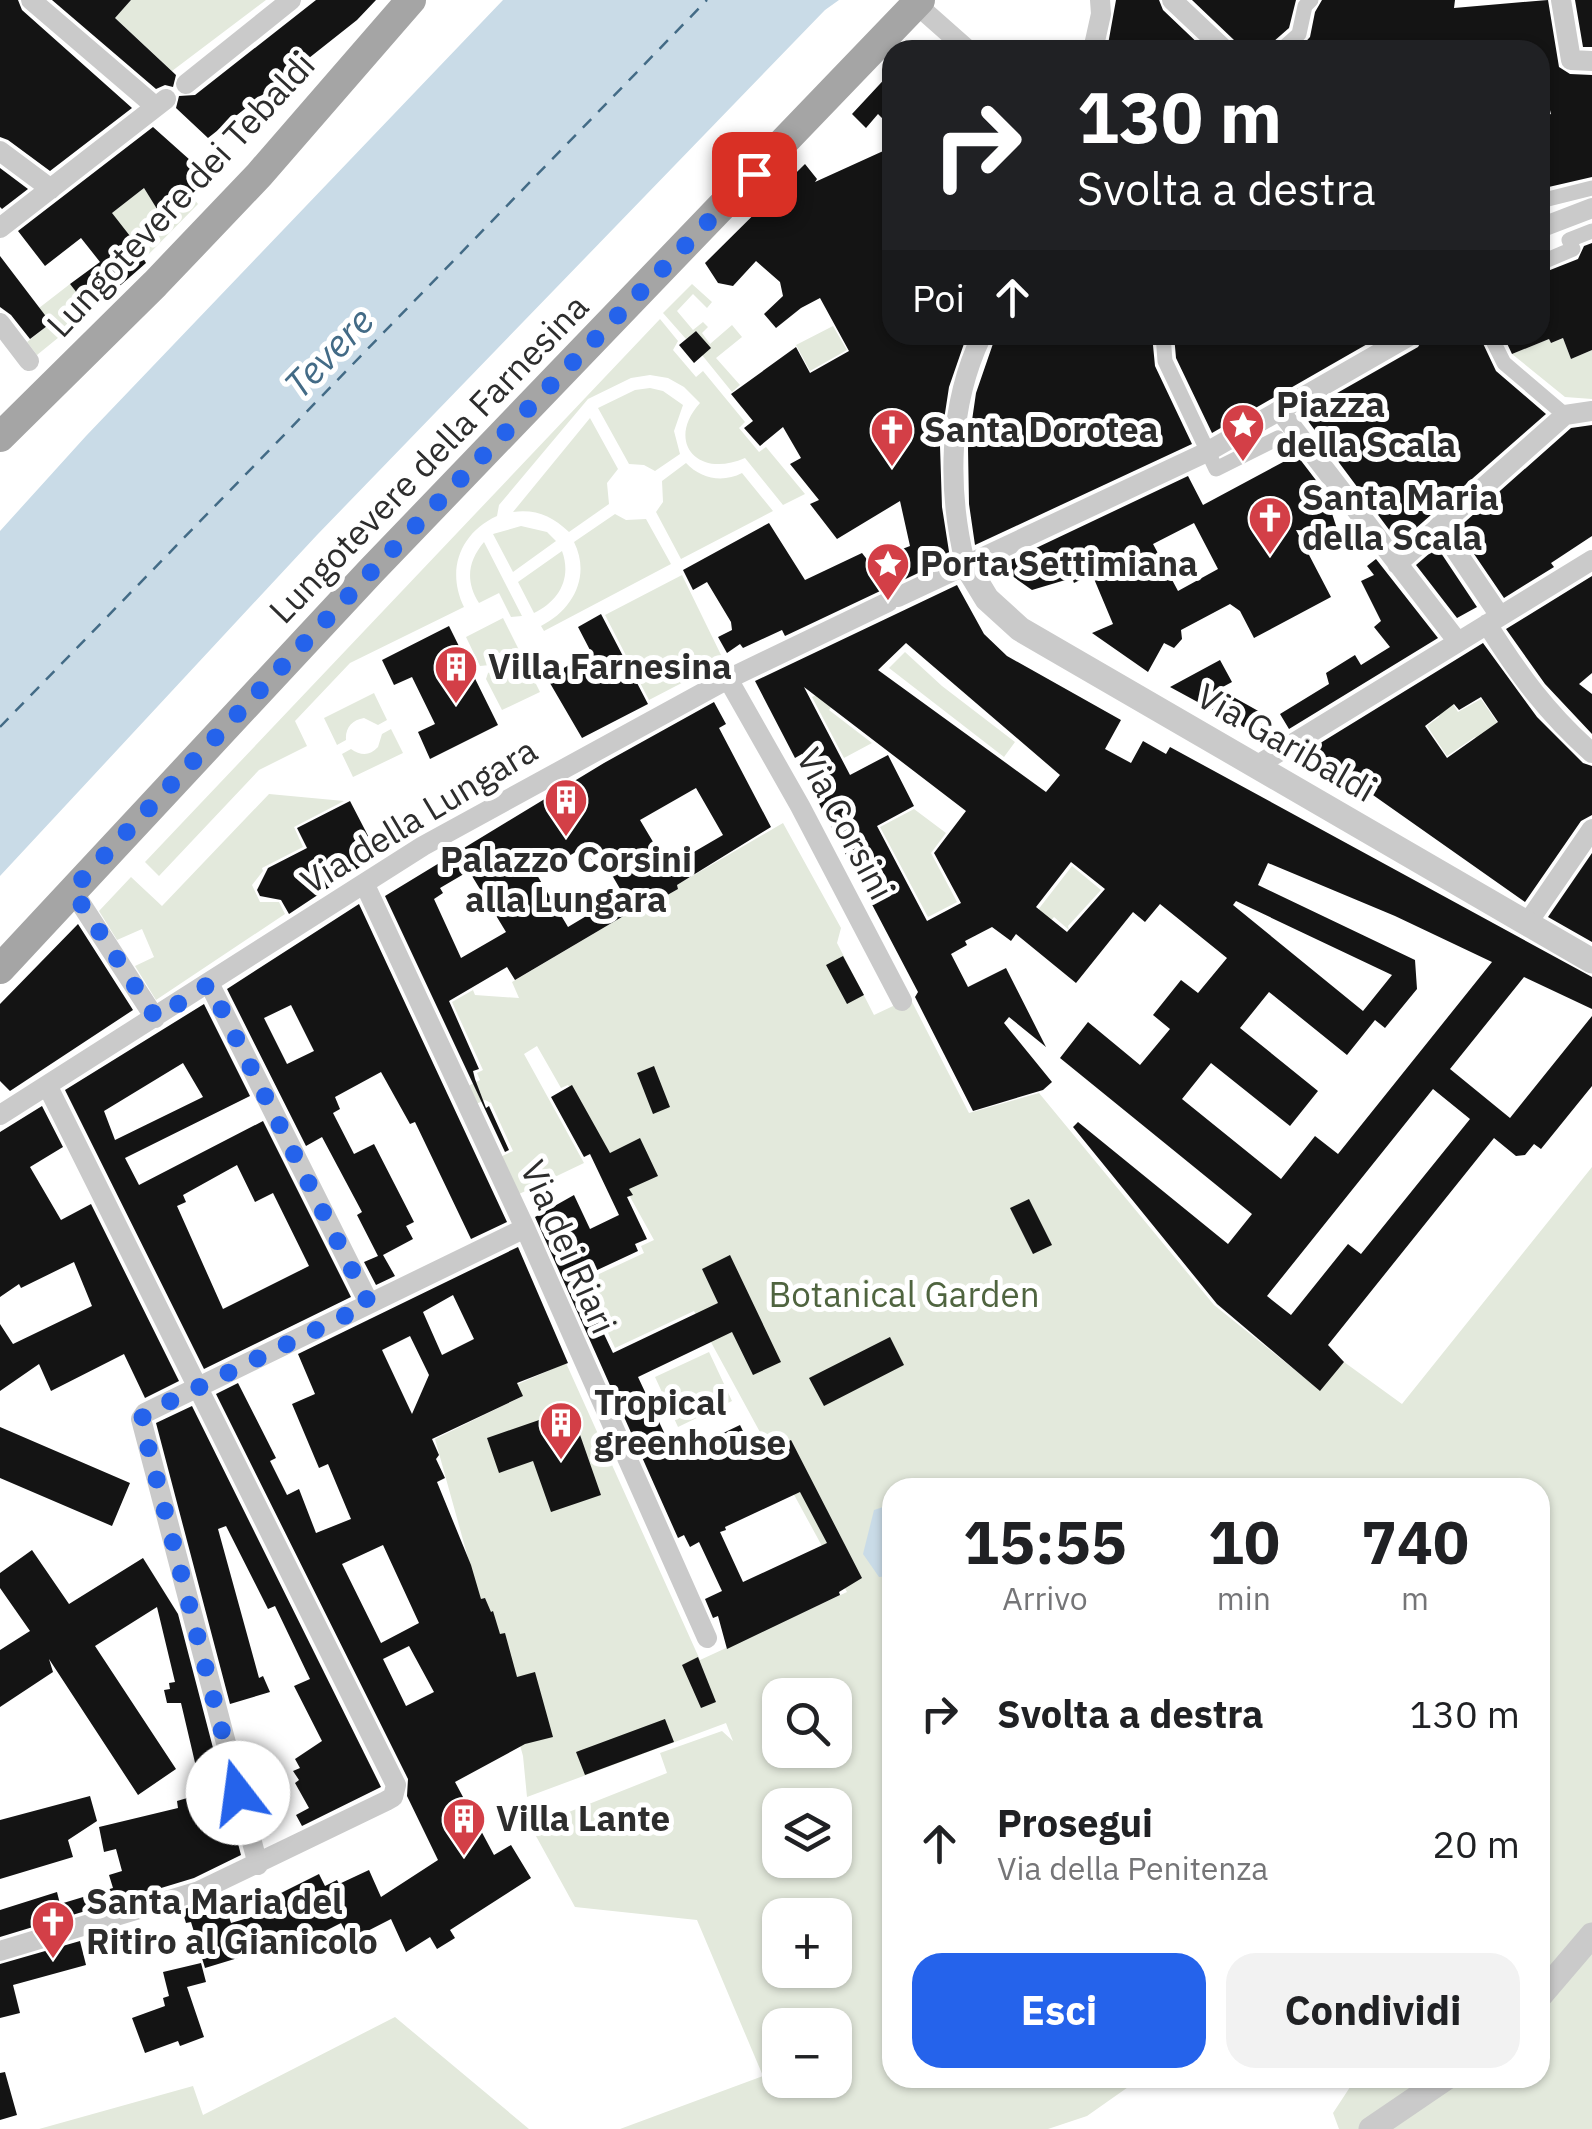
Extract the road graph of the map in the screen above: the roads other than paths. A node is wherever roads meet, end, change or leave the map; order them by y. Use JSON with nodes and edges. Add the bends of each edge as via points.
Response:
{"nodes":[{"id":1,"x":31,"y":0,"type":"edge"},
{"id":2,"x":291,"y":0,"type":"edge"},
{"id":3,"x":412,"y":0,"type":"edge"},
{"id":4,"x":1100,"y":0,"type":"edge"},
{"id":5,"x":1172,"y":0,"type":"edge"},
{"id":6,"x":1311,"y":0,"type":"edge"},
{"id":7,"x":1561,"y":0,"type":"edge"},
{"id":8,"x":918,"y":2,"type":"edge"},
{"id":9,"x":958,"y":40,"type":"edge"},
{"id":10,"x":1095,"y":40,"type":"edge"},
{"id":11,"x":1214,"y":40,"type":"edge"},
{"id":12,"x":1292,"y":40,"type":"edge"},
{"id":13,"x":1592,"y":61,"type":"edge"},
{"id":14,"x":186,"y":84,"type":"dead end"},
{"id":15,"x":0,"y":152,"type":"edge"},
{"id":16,"x":52,"y":188,"type":"junction"},
{"id":17,"x":1592,"y":188,"type":"edge"},
{"id":18,"x":1550,"y":198,"type":"edge"},
{"id":19,"x":1592,"y":208,"type":"edge"},
{"id":20,"x":1550,"y":224,"type":"edge"},
{"id":21,"x":0,"y":228,"type":"edge"},
{"id":22,"x":1592,"y":230,"type":"edge"},
{"id":23,"x":1550,"y":259,"type":"edge"},
{"id":24,"x":0,"y":323,"type":"edge"},
{"id":25,"x":978,"y":345,"type":"edge"},
{"id":26,"x":1163,"y":345,"type":"edge"},
{"id":27,"x":1394,"y":345,"type":"edge"},
{"id":28,"x":1495,"y":345,"type":"edge"},
{"id":29,"x":29,"y":360,"type":"joint"},
{"id":30,"x":49,"y":387,"type":"junction"},
{"id":31,"x":1280,"y":411,"type":"junction"},
{"id":32,"x":1592,"y":411,"type":"edge"},
{"id":33,"x":1565,"y":415,"type":"junction"},
{"id":34,"x":0,"y":437,"type":"edge"},
{"id":35,"x":1304,"y":442,"type":"junction"},
{"id":36,"x":1207,"y":452,"type":"junction"},
{"id":37,"x":1439,"y":526,"type":"junction"},
{"id":38,"x":1592,"y":560,"type":"edge"},
{"id":39,"x":965,"y":563,"type":"junction"},
{"id":40,"x":1397,"y":564,"type":"junction"},
{"id":41,"x":1494,"y":620,"type":"junction"},
{"id":42,"x":1458,"y":642,"type":"junction"},
{"id":43,"x":728,"y":679,"type":"junction"},
{"id":44,"x":1592,"y":753,"type":"edge"},
{"id":45,"x":1256,"y":766,"type":"junction"},
{"id":46,"x":1592,"y":828,"type":"edge"},
{"id":47,"x":365,"y":885,"type":"junction"},
{"id":48,"x":72,"y":890,"type":"junction"},
{"id":49,"x":1526,"y":925,"type":"junction"},
{"id":50,"x":1592,"y":961,"type":"edge"},
{"id":51,"x":0,"y":969,"type":"edge"},
{"id":52,"x":209,"y":984,"type":"junction"},
{"id":53,"x":902,"y":1001,"type":"dead end"},
{"id":54,"x":156,"y":1018,"type":"junction"},
{"id":55,"x":48,"y":1086,"type":"junction"},
{"id":56,"x":0,"y":1115,"type":"edge"},
{"id":57,"x":0,"y":1126,"type":"edge"},
{"id":58,"x":525,"y":1228,"type":"junction"},
{"id":59,"x":369,"y":1304,"type":"junction"},
{"id":60,"x":200,"y":1386,"type":"junction"},
{"id":61,"x":707,"y":1638,"type":"dead end"},
{"id":62,"x":258,"y":1865,"type":"junction"},
{"id":63,"x":1592,"y":1936,"type":"edge"},
{"id":64,"x":0,"y":1951,"type":"edge"},
{"id":65,"x":1550,"y":1984,"type":"edge"},
{"id":66,"x":1431,"y":2088,"type":"edge"},
{"id":67,"x":1371,"y":2129,"type":"edge"}],
"edges":[{"from":1,"to":16,"type":"street","via":[[161,103]]},
{"from":2,"to":14,"type":"street"},
{"from":3,"to":30,"type":"main road","name":"Lungotevere dei Tebaldi","via":[[246,189]]},
{"from":4,"to":10,"type":"street"},
{"from":5,"to":11,"type":"street"},
{"from":6,"to":12,"type":"street"},
{"from":7,"to":13,"type":"street","via":[[1571,60]]},
{"from":8,"to":9,"type":"street"},
{"from":8,"to":48,"type":"main road","name":"Lungotevere della Farnesina"},
{"from":15,"to":16,"type":"street"},
{"from":16,"to":21,"type":"street"},
{"from":17,"to":18,"type":"street"},
{"from":19,"to":20,"type":"street"},
{"from":22,"to":23,"type":"street"},
{"from":24,"to":29,"type":"street"},
{"from":25,"to":39,"type":"street","via":[[955,433],[956,513]]},
{"from":26,"to":36,"type":"street"},
{"from":27,"to":31,"type":"street","name":"Via della Lungara"},
{"from":28,"to":33,"type":"street","via":[[1504,363]]},
{"from":29,"to":30,"type":"street"},
{"from":30,"to":34,"type":"main road","name":"Lungotevere dei Tebaldi"},
{"from":31,"to":35,"type":"street"},
{"from":31,"to":36,"type":"street","name":"Via della Lungara"},
{"from":32,"to":33,"type":"street"},
{"from":33,"to":37,"type":"street"},
{"from":35,"to":36,"type":"street","via":[[1289,451],[1278,438],[1216,470]]},
{"from":35,"to":40,"type":"street"},
{"from":36,"to":39,"type":"street","name":"Via della Lungara"},
{"from":37,"to":40,"type":"street"},
{"from":37,"to":41,"type":"street"},
{"from":38,"to":41,"type":"street"},
{"from":39,"to":43,"type":"street","name":"Via della Lungara"},
{"from":39,"to":45,"type":"street","name":"Via Garibaldi","via":[[986,598],[1012,623]]},
{"from":40,"to":42,"type":"street"},
{"from":41,"to":42,"type":"street"},
{"from":41,"to":44,"type":"street","via":[[1542,706]]},
{"from":42,"to":45,"type":"street"},
{"from":43,"to":47,"type":"street","name":"Via della Lungara","via":[[423,846]]},
{"from":43,"to":53,"type":"street","name":"Via Corsini"},
{"from":45,"to":49,"type":"street","name":"Via Garibaldi"},
{"from":46,"to":49,"type":"street"},
{"from":47,"to":52,"type":"street","name":"Via della Lungara"},
{"from":47,"to":58,"type":"street","name":"Via dei Riari"},
{"from":48,"to":51,"type":"main road","name":"Lungotevere della Farnesina"},
{"from":48,"to":54,"type":"street"},
{"from":49,"to":50,"type":"street","name":"Via Garibaldi"},
{"from":52,"to":54,"type":"street","name":"Via della Lungara"},
{"from":52,"to":59,"type":"street"},
{"from":54,"to":55,"type":"street","name":"Via della Lungara"},
{"from":55,"to":56,"type":"street","name":"Via della Lungara"},
{"from":55,"to":57,"type":"street"},
{"from":55,"to":60,"type":"street"},
{"from":58,"to":59,"type":"street"},
{"from":58,"to":61,"type":"street","name":"Via dei Riari"},
{"from":59,"to":60,"type":"street"},
{"from":60,"to":62,"type":"street","via":[[146,1413],[140,1424]]},
{"from":60,"to":62,"type":"street","via":[[396,1784],[386,1801]]},
{"from":62,"to":64,"type":"street","via":[[173,1900]]},
{"from":63,"to":65,"type":"street"},
{"from":66,"to":67,"type":"street"}]}
